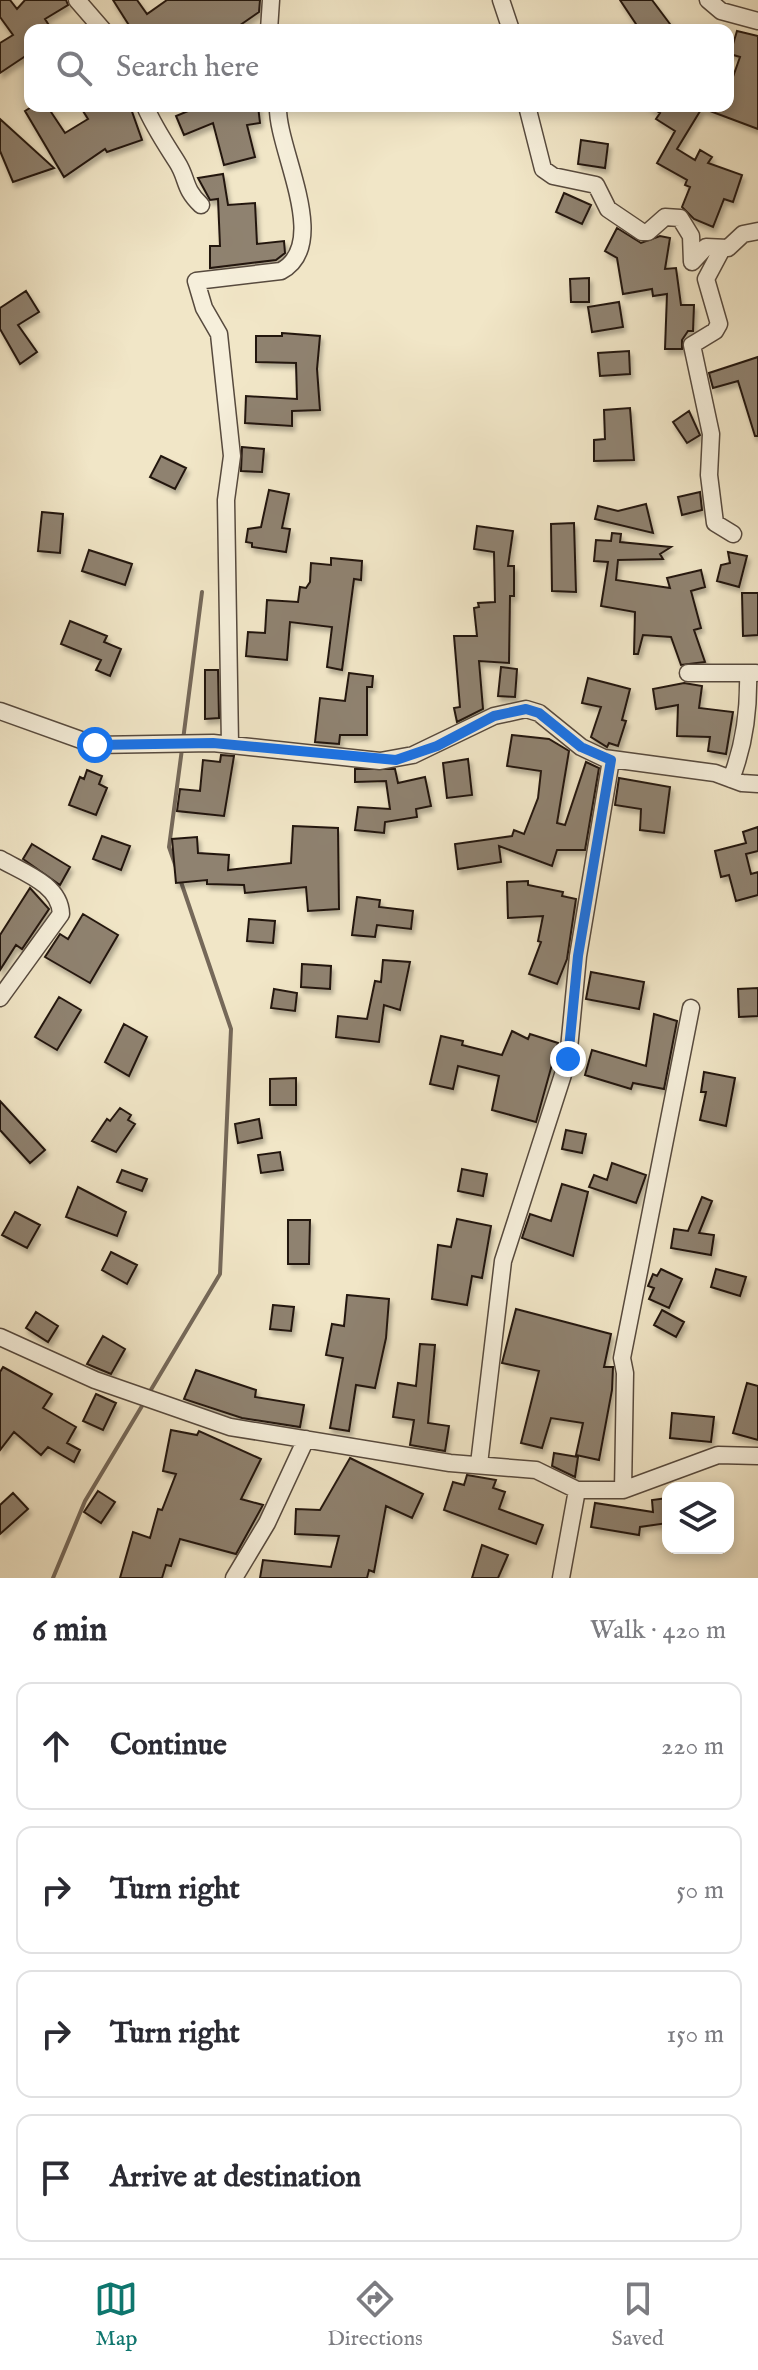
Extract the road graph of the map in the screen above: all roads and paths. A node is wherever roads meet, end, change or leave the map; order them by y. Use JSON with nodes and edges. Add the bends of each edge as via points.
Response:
{"nodes":[{"id":1,"x":77,"y":0,"type":"edge"},
{"id":2,"x":271,"y":0,"type":"edge"},
{"id":3,"x":501,"y":0,"type":"edge"},
{"id":4,"x":708,"y":0,"type":"edge"},
{"id":5,"x":758,"y":21,"type":"edge"},
{"id":6,"x":98,"y":24,"type":"edge"},
{"id":7,"x":269,"y":24,"type":"edge"},
{"id":8,"x":509,"y":24,"type":"edge"},
{"id":9,"x":148,"y":112,"type":"edge"},
{"id":10,"x":279,"y":112,"type":"edge"},
{"id":11,"x":528,"y":112,"type":"edge"},
{"id":12,"x":201,"y":205,"type":"dead end"},
{"id":13,"x":758,"y":231,"type":"edge"},
{"id":14,"x":722,"y":249,"type":"junction"},
{"id":15,"x":733,"y":534,"type":"dead end"},
{"id":16,"x":688,"y":673,"type":"dead end"},
{"id":17,"x":753,"y":673,"type":"edge"},
{"id":18,"x":0,"y":711,"type":"edge"},
{"id":19,"x":230,"y":744,"type":"junction"},
{"id":20,"x":611,"y":760,"type":"junction"},
{"id":21,"x":731,"y":779,"type":"junction"},
{"id":22,"x":758,"y":784,"type":"edge"},
{"id":23,"x":0,"y":859,"type":"edge"},
{"id":24,"x":0,"y":998,"type":"edge"},
{"id":25,"x":691,"y":1008,"type":"dead end"},
{"id":26,"x":2,"y":1344,"type":"edge"},
{"id":27,"x":306,"y":1439,"type":"junction"},
{"id":28,"x":758,"y":1456,"type":"edge"},
{"id":29,"x":479,"y":1464,"type":"junction"},
{"id":30,"x":577,"y":1490,"type":"junction"},
{"id":31,"x":623,"y":1490,"type":"junction"},
{"id":32,"x":234,"y":1578,"type":"edge"},
{"id":33,"x":561,"y":1578,"type":"edge"}],
"edges":[{"from":1,"to":6,"type":"street"},
{"from":2,"to":7,"type":"street"},
{"from":3,"to":8,"type":"street"},
{"from":4,"to":5,"type":"street","via":[[721,11]]},
{"from":9,"to":12,"type":"street","via":[[179,164],[185,189]]},
{"from":10,"to":19,"type":"street","via":[[297,190],[299,253],[281,271],[196,281],[219,334],[232,456],[225,525]]},
{"from":11,"to":14,"type":"street","via":[[547,173],[596,185],[608,209],[642,232],[665,217],[680,218],[691,236],[692,262],[706,247]]},
{"from":13,"to":14,"type":"street","via":[[743,234]]},
{"from":14,"to":15,"type":"street","via":[[706,279],[719,324],[692,345],[711,434],[715,523]]},
{"from":16,"to":17,"type":"street"},
{"from":17,"to":21,"type":"street"},
{"from":18,"to":19,"type":"street","via":[[95,745]]},
{"from":19,"to":20,"type":"street","via":[[396,760],[437,746],[494,716],[526,709],[539,713],[581,747]]},
{"from":20,"to":21,"type":"street"},
{"from":20,"to":29,"type":"street","via":[[578,956],[568,1059],[503,1261]]},
{"from":21,"to":22,"type":"street"},
{"from":23,"to":24,"type":"street","via":[[47,886],[61,914]]},
{"from":25,"to":31,"type":"street","via":[[622,1358]]},
{"from":26,"to":27,"type":"street","via":[[230,1427]]},
{"from":27,"to":29,"type":"street"},
{"from":27,"to":32,"type":"street","via":[[267,1523]]},
{"from":28,"to":31,"type":"street","via":[[718,1455]]},
{"from":29,"to":30,"type":"street","via":[[536,1470]]},
{"from":30,"to":31,"type":"street"},
{"from":30,"to":33,"type":"street"}]}
